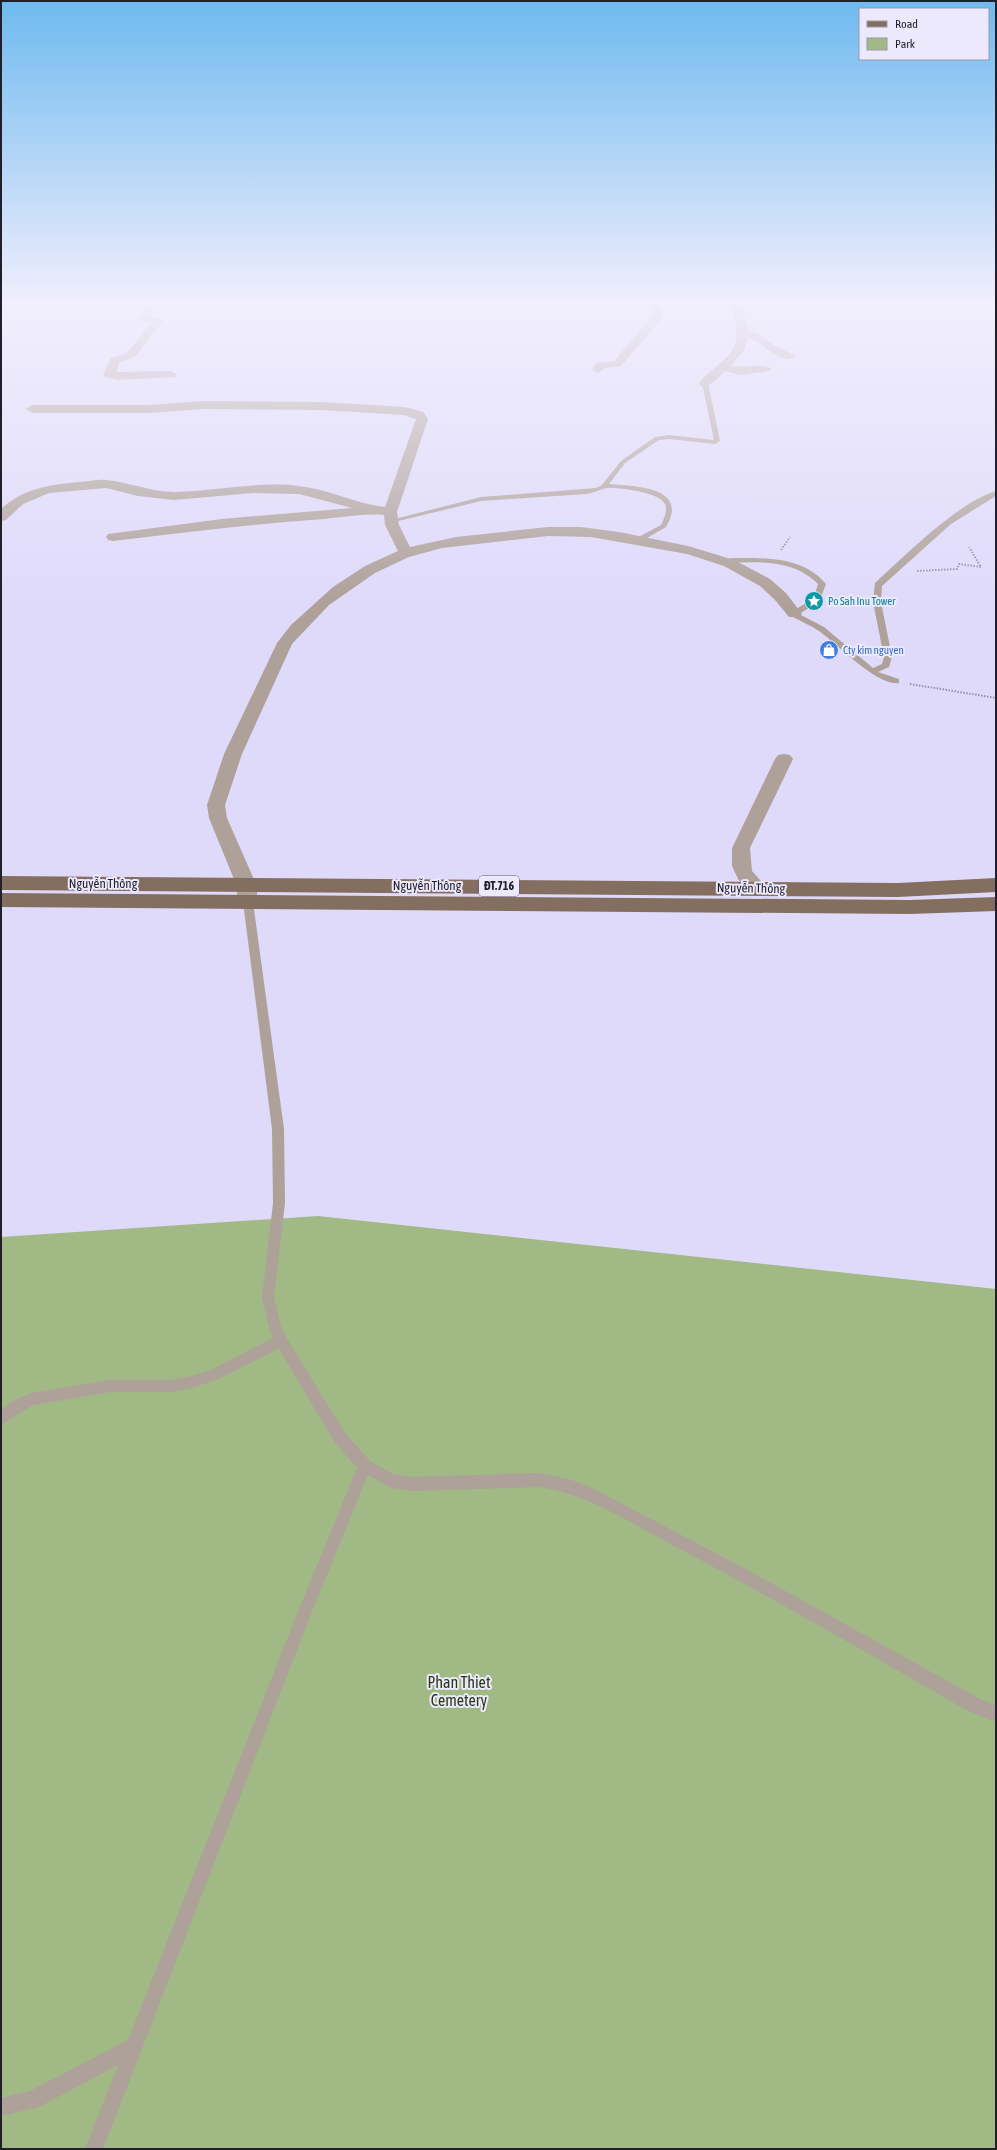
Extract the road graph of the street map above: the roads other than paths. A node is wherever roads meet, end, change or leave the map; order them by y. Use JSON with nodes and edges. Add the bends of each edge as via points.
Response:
{"nodes":[{"id":1,"x":710,"y":403,"type":"edge"},
{"id":2,"x":32,"y":409,"type":"dead end"},
{"id":3,"x":604,"y":486,"type":"junction"},
{"id":4,"x":996,"y":493,"type":"edge"},
{"id":5,"x":372,"y":510,"type":"junction"},
{"id":6,"x":390,"y":516,"type":"junction"},
{"id":7,"x":1,"y":517,"type":"edge"},
{"id":8,"x":113,"y":537,"type":"dead end"},
{"id":9,"x":637,"y":540,"type":"junction"},
{"id":10,"x":406,"y":553,"type":"junction"},
{"id":11,"x":727,"y":561,"type":"junction"},
{"id":12,"x":794,"y":614,"type":"junction"},
{"id":13,"x":873,"y":671,"type":"junction"},
{"id":14,"x":896,"y":681,"type":"road end"},
{"id":15,"x":784,"y":759,"type":"dead end"},
{"id":16,"x":1,"y":883,"type":"edge"},
{"id":17,"x":996,"y":885,"type":"edge"},
{"id":18,"x":757,"y":888,"type":"junction"},
{"id":19,"x":247,"y":893,"type":"junction"},
{"id":20,"x":1,"y":900,"type":"edge"},
{"id":21,"x":996,"y":904,"type":"edge"},
{"id":22,"x":281,"y":1341,"type":"junction"},
{"id":23,"x":1,"y":1418,"type":"edge"},
{"id":24,"x":365,"y":1466,"type":"junction"},
{"id":25,"x":996,"y":1714,"type":"edge"},
{"id":26,"x":135,"y":2046,"type":"junction"},
{"id":27,"x":1,"y":2107,"type":"edge"},
{"id":28,"x":94,"y":2149,"type":"edge"}],
"edges":[{"from":1,"to":3,"type":"lane","via":[[718,440],[710,443],[669,437],[656,438],[624,462]]},
{"from":2,"to":6,"type":"street","via":[[293,405],[414,412],[422,419]]},
{"from":3,"to":6,"type":"lane","via":[[586,492],[481,499]]},
{"from":3,"to":9,"type":"lane","via":[[653,492],[668,501],[670,507],[664,526]]},
{"from":4,"to":13,"type":"lane","via":[[970,506],[944,525],[878,585],[878,602],[888,657],[886,665]]},
{"from":5,"to":6,"type":"street"},
{"from":5,"to":7,"type":"street","via":[[299,490],[253,489],[174,496],[138,492],[106,484],[47,490],[18,501]]},
{"from":5,"to":8,"type":"street","via":[[222,523]]},
{"from":6,"to":10,"type":"street"},
{"from":9,"to":10,"type":"street","via":[[585,532],[553,532],[444,544]]},
{"from":9,"to":11,"type":"street","via":[[706,554]]},
{"from":10,"to":19,"type":"street","via":[[374,567],[347,583],[295,629],[285,643],[233,754],[218,796],[216,811]]},
{"from":11,"to":12,"type":"street","via":[[745,570],[786,601]]},
{"from":11,"to":12,"type":"lane","via":[[769,560],[804,568],[814,574],[822,584],[816,600]]},
{"from":12,"to":13,"type":"lane","via":[[821,629]]},
{"from":13,"to":14,"type":"lane"},
{"from":15,"to":18,"type":"street","via":[[741,848],[740,864],[745,876]]},
{"from":16,"to":19,"type":"main road","name":"Nguyễn Thông","number":"ĐT.716"},
{"from":17,"to":18,"type":"main road","name":"Nguyễn Thông","number":"ĐT.716","via":[[898,890]]},
{"from":18,"to":19,"type":"main road","name":"Nguyễn Thông","number":"ĐT.716"},
{"from":19,"to":20,"type":"main road","name":"Nguyễn Thông","number":"ĐT.716"},
{"from":19,"to":21,"type":"main road","name":"Nguyễn Thông","number":"ĐT.716","via":[[902,907]]},
{"from":19,"to":22,"type":"lane","via":[[278,1129],[278,1203],[268,1297]]},
{"from":22,"to":23,"type":"lane","via":[[214,1375],[192,1382],[171,1386],[110,1386],[32,1399]]},
{"from":22,"to":24,"type":"lane","via":[[340,1438]]},
{"from":24,"to":25,"type":"lane","via":[[391,1481],[412,1484],[539,1480],[565,1485],[596,1498],[745,1576],[972,1704]]},
{"from":24,"to":26,"type":"lane","via":[[306,1609]]},
{"from":26,"to":27,"type":"lane","via":[[32,2100]]},
{"from":26,"to":28,"type":"lane"}]}
